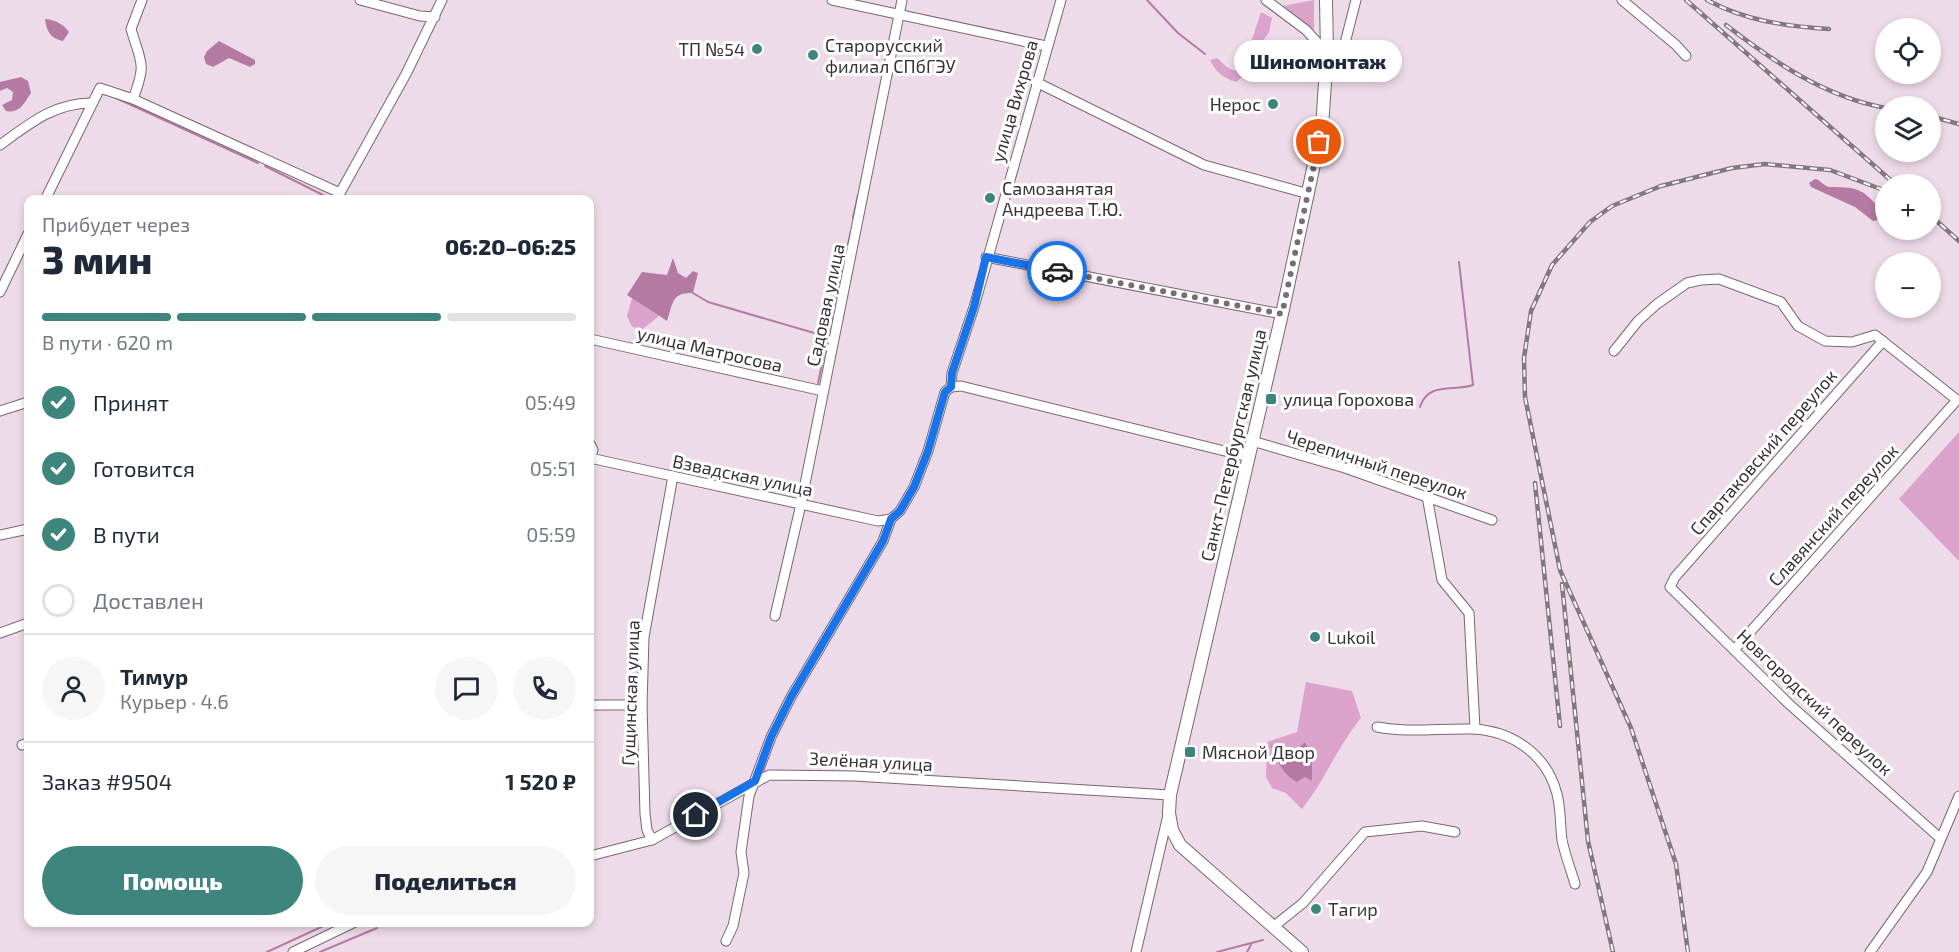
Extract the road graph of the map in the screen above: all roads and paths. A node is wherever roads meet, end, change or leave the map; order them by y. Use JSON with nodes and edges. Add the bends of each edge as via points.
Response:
{"nodes":[{"id":1,"x":142,"y":0,"type":"edge"},
{"id":2,"x":360,"y":0,"type":"edge"},
{"id":3,"x":442,"y":0,"type":"edge"},
{"id":4,"x":832,"y":0,"type":"edge"},
{"id":5,"x":902,"y":0,"type":"edge"},
{"id":6,"x":1061,"y":0,"type":"edge"},
{"id":7,"x":1266,"y":0,"type":"edge"},
{"id":8,"x":1326,"y":0,"type":"edge"},
{"id":9,"x":1356,"y":0,"type":"edge"},
{"id":10,"x":1622,"y":0,"type":"edge"},
{"id":11,"x":898,"y":15,"type":"junction"},
{"id":12,"x":435,"y":17,"type":"junction"},
{"id":13,"x":1046,"y":46,"type":"junction"},
{"id":14,"x":1327,"y":53,"type":"junction"},
{"id":15,"x":1686,"y":56,"type":"dead end"},
{"id":16,"x":1326,"y":81,"type":"junction"},
{"id":17,"x":1036,"y":82,"type":"junction"},
{"id":18,"x":133,"y":99,"type":"junction"},
{"id":19,"x":91,"y":103,"type":"junction"},
{"id":20,"x":0,"y":145,"type":"edge"},
{"id":21,"x":1309,"y":194,"type":"junction"},
{"id":22,"x":47,"y":195,"type":"edge"},
{"id":23,"x":24,"y":242,"type":"edge"},
{"id":24,"x":986,"y":257,"type":"junction"},
{"id":25,"x":0,"y":292,"type":"edge"},
{"id":26,"x":1282,"y":314,"type":"junction"},
{"id":27,"x":594,"y":340,"type":"edge"},
{"id":28,"x":1883,"y":340,"type":"junction"},
{"id":29,"x":1614,"y":351,"type":"dead end"},
{"id":30,"x":951,"y":387,"type":"junction"},
{"id":31,"x":823,"y":391,"type":"junction"},
{"id":32,"x":24,"y":403,"type":"edge"},
{"id":33,"x":0,"y":411,"type":"edge"},
{"id":34,"x":1252,"y":441,"type":"junction"},
{"id":35,"x":1249,"y":457,"type":"junction"},
{"id":36,"x":594,"y":459,"type":"edge"},
{"id":37,"x":673,"y":476,"type":"junction"},
{"id":38,"x":1427,"y":496,"type":"junction"},
{"id":39,"x":801,"y":504,"type":"junction"},
{"id":40,"x":891,"y":519,"type":"junction"},
{"id":41,"x":1492,"y":520,"type":"dead end"},
{"id":42,"x":24,"y":530,"type":"edge"},
{"id":43,"x":0,"y":536,"type":"edge"},
{"id":44,"x":1670,"y":587,"type":"joint"},
{"id":45,"x":776,"y":616,"type":"dead end"},
{"id":46,"x":24,"y":624,"type":"edge"},
{"id":47,"x":0,"y":633,"type":"edge"},
{"id":48,"x":1734,"y":650,"type":"junction"},
{"id":49,"x":594,"y":705,"type":"edge"},
{"id":50,"x":642,"y":705,"type":"junction"},
{"id":51,"x":1377,"y":727,"type":"dead end"},
{"id":52,"x":1475,"y":729,"type":"junction"},
{"id":53,"x":755,"y":781,"type":"junction"},
{"id":54,"x":1170,"y":795,"type":"junction"},
{"id":55,"x":1959,"y":796,"type":"edge"},
{"id":56,"x":1169,"y":813,"type":"junction"},
{"id":57,"x":1455,"y":832,"type":"dead end"},
{"id":58,"x":1940,"y":838,"type":"junction"},
{"id":59,"x":652,"y":840,"type":"junction"},
{"id":60,"x":594,"y":855,"type":"edge"},
{"id":61,"x":1575,"y":884,"type":"dead end"},
{"id":62,"x":345,"y":927,"type":"edge"},
{"id":63,"x":1273,"y":927,"type":"junction"},
{"id":64,"x":726,"y":941,"type":"dead end"},
{"id":65,"x":293,"y":952,"type":"edge"},
{"id":66,"x":1136,"y":952,"type":"edge"},
{"id":67,"x":1302,"y":952,"type":"edge"},
{"id":68,"x":1870,"y":952,"type":"edge"}],
"edges":[{"from":1,"to":18,"type":"street","via":[[131,29],[143,64]]},
{"from":2,"to":12,"type":"street"},
{"from":3,"to":12,"type":"street"},
{"from":4,"to":11,"type":"street"},
{"from":5,"to":11,"type":"street","name":"Садовая улица"},
{"from":6,"to":13,"type":"street","name":"улица Вихрова"},
{"from":7,"to":14,"type":"street"},
{"from":8,"to":14,"type":"main road"},
{"from":9,"to":16,"type":"street","name":"Санкт-Петербургская улица","via":[[1343,51]]},
{"from":10,"to":15,"type":"street"},
{"from":11,"to":13,"type":"street"},
{"from":11,"to":31,"type":"street","name":"Садовая улица"},
{"from":12,"to":18,"type":"street","via":[[340,193]]},
{"from":13,"to":17,"type":"street","name":"улица Вихрова"},
{"from":14,"to":16,"type":"main road"},
{"from":16,"to":21,"type":"main road","name":"Санкт-Петербургская улица","via":[[1323,127]]},
{"from":17,"to":21,"type":"street","via":[[1204,165]]},
{"from":17,"to":24,"type":"street","name":"улица Вихрова"},
{"from":18,"to":19,"type":"street","via":[[100,88]]},
{"from":19,"to":20,"type":"street","via":[[49,111]]},
{"from":19,"to":22,"type":"street"},
{"from":21,"to":26,"type":"main road","name":"Санкт-Петербургская улица"},
{"from":23,"to":25,"type":"street"},
{"from":24,"to":26,"type":"street"},
{"from":24,"to":30,"type":"street","name":"улица Вихрова"},
{"from":26,"to":34,"type":"main road","name":"Санкт-Петербургская улица"},
{"from":27,"to":31,"type":"street","name":"улица Матросова"},
{"from":28,"to":29,"type":"street","via":[[1875,335],[1836,343],[1811,335],[1790,318],[1781,302],[1719,279],[1687,283],[1675,290],[1638,321]]},
{"from":28,"to":44,"type":"street","name":"Спартаковский переулок"},
{"from":28,"to":48,"type":"street","name":"Славянский переулок","via":[[1957,400]]},
{"from":30,"to":35,"type":"street","via":[[961,386]]},
{"from":30,"to":40,"type":"street","name":"улица Вихрова","via":[[945,392],[914,487]]},
{"from":31,"to":39,"type":"street","name":"Садовая улица"},
{"from":32,"to":33,"type":"street"},
{"from":34,"to":35,"type":"main road","name":"Санкт-Петербургская улица"},
{"from":34,"to":38,"type":"street","name":"Черепичный переулок"},
{"from":35,"to":54,"type":"main road","name":"Санкт-Петербургская улица"},
{"from":36,"to":37,"type":"street","name":"Взвадская улица"},
{"from":37,"to":39,"type":"street","name":"Взвадская улица"},
{"from":37,"to":50,"type":"street","name":"Гущинская улица","via":[[644,637]]},
{"from":38,"to":41,"type":"street","name":"Черепичный переулок"},
{"from":38,"to":52,"type":"street","via":[[1442,580],[1470,613]]},
{"from":39,"to":40,"type":"street","name":"Взвадская улица","via":[[878,521]]},
{"from":39,"to":45,"type":"street","name":"Садовая улица"},
{"from":40,"to":53,"type":"street","name":"улица Вихрова","via":[[883,541],[786,707]]},
{"from":42,"to":43,"type":"street"},
{"from":44,"to":48,"type":"street","name":"Новгородский переулок"},
{"from":46,"to":47,"type":"street"},
{"from":48,"to":58,"type":"street","name":"Новгородский переулок"},
{"from":49,"to":50,"type":"street"},
{"from":50,"to":59,"type":"street","name":"Гущинская улица","via":[[645,814]]},
{"from":51,"to":52,"type":"street"},
{"from":52,"to":61,"type":"street","via":[[1521,742],[1533,751],[1552,778],[1562,839]]},
{"from":53,"to":54,"type":"street","name":"Зелёная улица","via":[[770,775],[818,774]]},
{"from":53,"to":59,"type":"street","name":"Зелёная улица"},
{"from":53,"to":64,"type":"street","name":"улица Вихрова","via":[[741,852],[744,873]]},
{"from":54,"to":56,"type":"main road","name":"Санкт-Петербургская улица"},
{"from":55,"to":58,"type":"street"},
{"from":56,"to":63,"type":"main road","via":[[1180,845]]},
{"from":56,"to":66,"type":"street"},
{"from":57,"to":63,"type":"street","via":[[1422,826],[1365,832],[1303,903]]},
{"from":58,"to":68,"type":"street","via":[[1927,872]]},
{"from":59,"to":60,"type":"street","name":"Зелёная улица"},
{"from":62,"to":65,"type":"street"},
{"from":63,"to":67,"type":"main road"}]}
